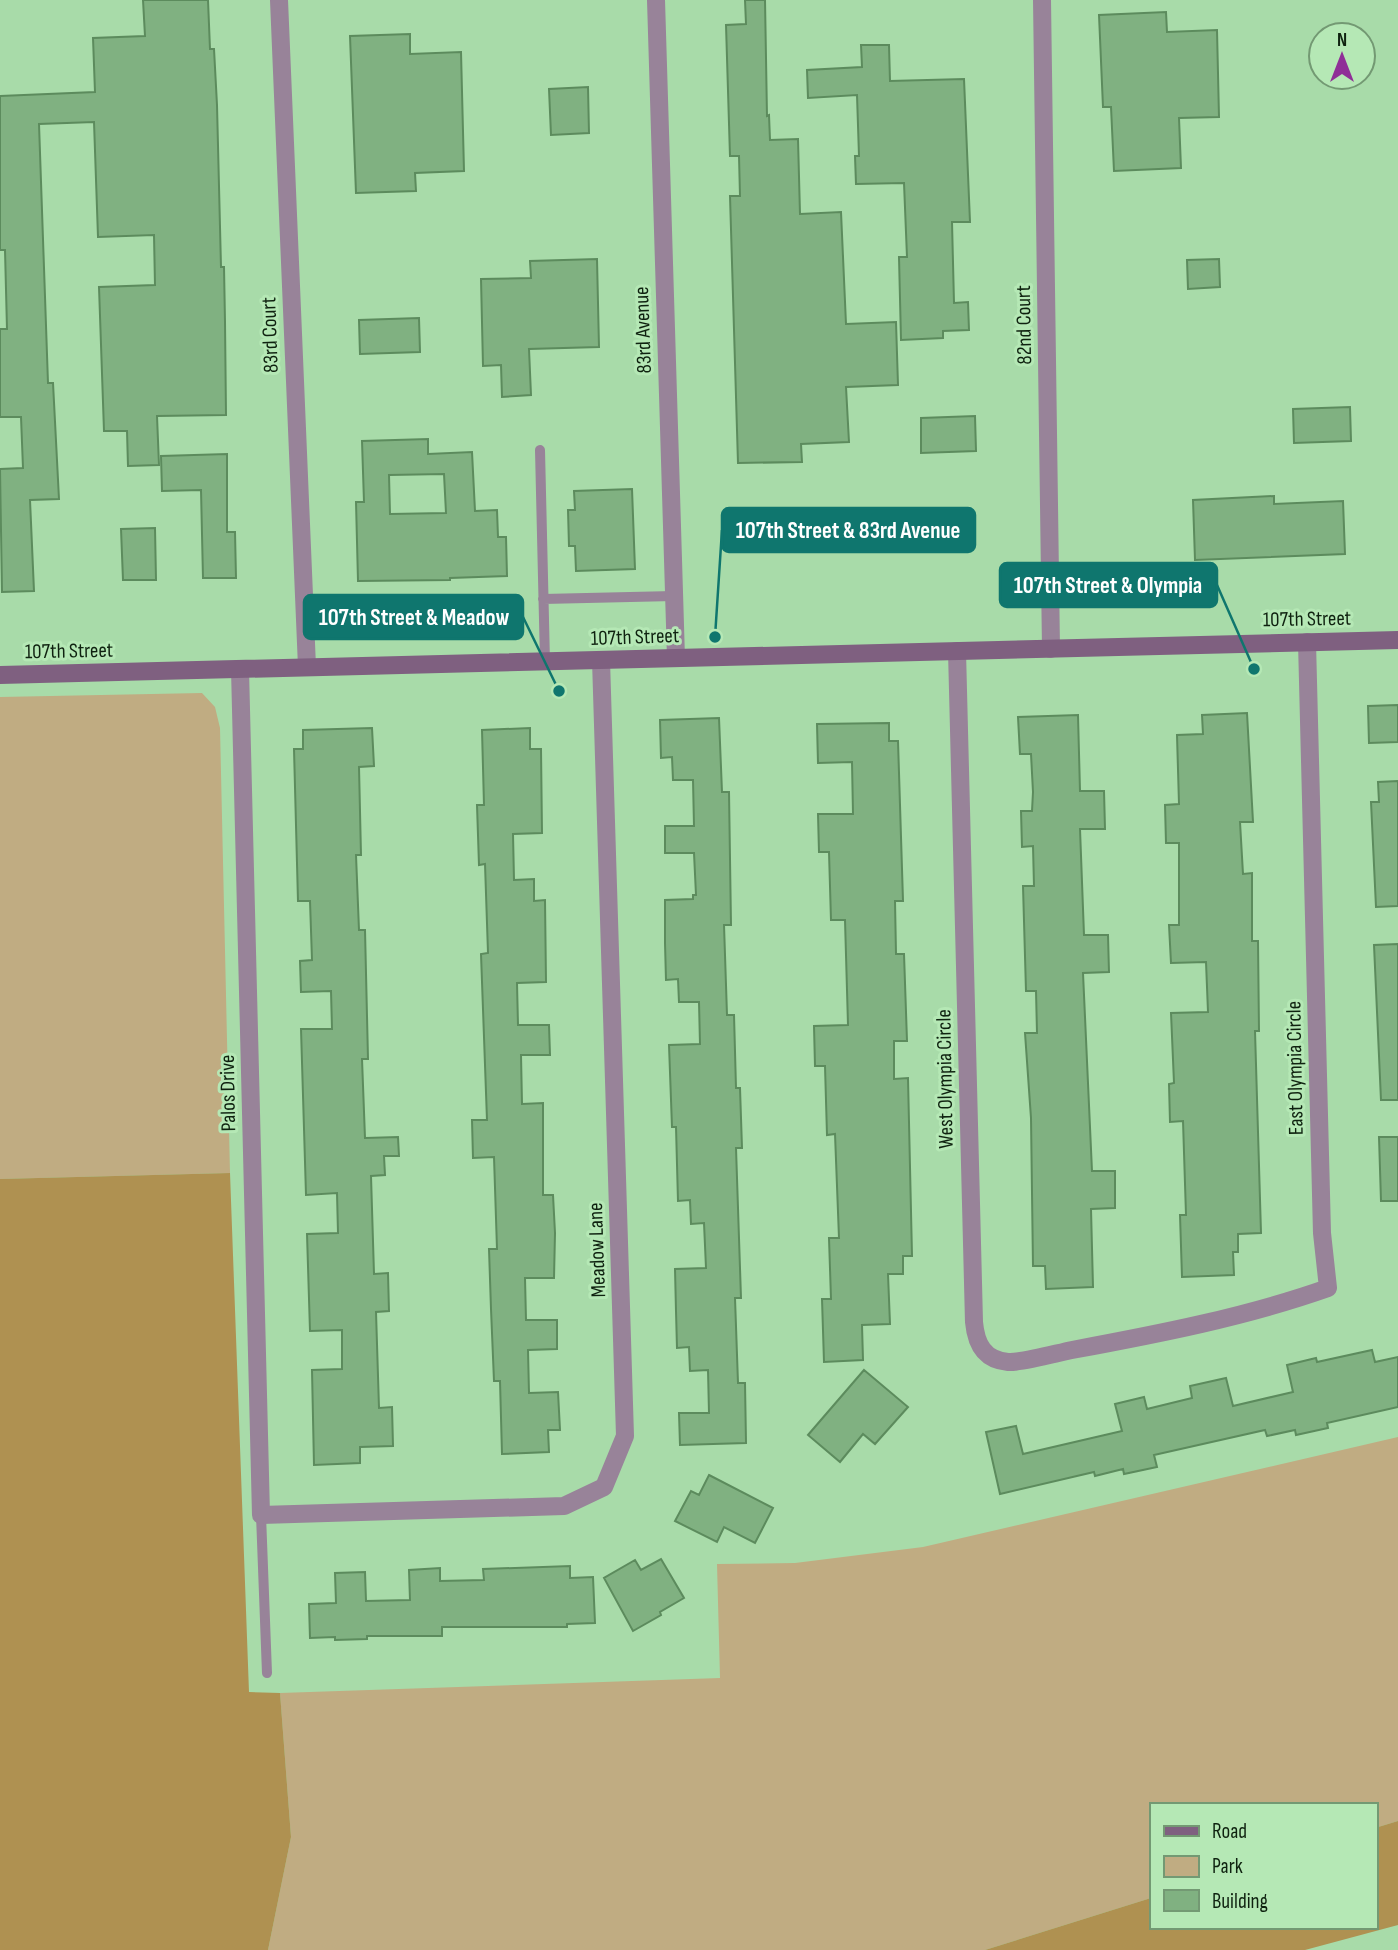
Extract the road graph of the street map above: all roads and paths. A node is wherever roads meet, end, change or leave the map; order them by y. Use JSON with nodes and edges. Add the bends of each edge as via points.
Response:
{"nodes":[{"id":1,"x":279,"y":0,"type":"edge"},
{"id":2,"x":656,"y":0,"type":"edge"},
{"id":3,"x":1042,"y":0,"type":"edge"},
{"id":4,"x":540,"y":450,"type":"dead end"},
{"id":5,"x":674,"y":596,"type":"junction"},
{"id":6,"x":543,"y":599,"type":"junction"},
{"id":7,"x":1398,"y":640,"type":"edge"},
{"id":8,"x":1307,"y":642,"type":"junction"},
{"id":9,"x":1051,"y":649,"type":"junction"},
{"id":10,"x":957,"y":651,"type":"junction"},
{"id":11,"x":676,"y":658,"type":"junction"},
{"id":12,"x":601,"y":660,"type":"junction"},
{"id":13,"x":545,"y":662,"type":"junction"},
{"id":14,"x":307,"y":667,"type":"junction"},
{"id":15,"x":240,"y":670,"type":"junction"},
{"id":16,"x":0,"y":676,"type":"edge"},
{"id":17,"x":1131,"y":1339,"type":"joint"},
{"id":18,"x":261,"y":1516,"type":"junction"},
{"id":19,"x":267,"y":1673,"type":"dead end"}],
"edges":[{"from":1,"to":14,"type":"street","name":"83rd Court"},
{"from":2,"to":5,"type":"street","name":"83rd Avenue"},
{"from":3,"to":9,"type":"street","name":"82nd Court"},
{"from":4,"to":6,"type":"lane"},
{"from":5,"to":6,"type":"lane"},
{"from":5,"to":11,"type":"street","name":"83rd Avenue"},
{"from":6,"to":13,"type":"lane"},
{"from":7,"to":8,"type":"street","name":"107th Street"},
{"from":8,"to":9,"type":"street","name":"107th Street"},
{"from":8,"to":17,"type":"street","name":"East Olympia Circle","via":[[1322,1233],[1328,1288],[1283,1304]]},
{"from":9,"to":10,"type":"street","name":"107th Street"},
{"from":10,"to":11,"type":"street","name":"107th Street"},
{"from":10,"to":17,"type":"street","name":"West Olympia Circle","via":[[976,1340],[985,1354],[1009,1362]]},
{"from":11,"to":12,"type":"street","name":"107th Street"},
{"from":12,"to":13,"type":"street","name":"107th Street"},
{"from":12,"to":18,"type":"street","name":"Meadow Lane","via":[[625,1436],[604,1487],[564,1506]]},
{"from":13,"to":14,"type":"street","name":"107th Street"},
{"from":14,"to":15,"type":"street","name":"107th Street"},
{"from":15,"to":16,"type":"street","name":"107th Street"},
{"from":15,"to":18,"type":"street","name":"Palos Drive"},
{"from":18,"to":19,"type":"lane"}]}
